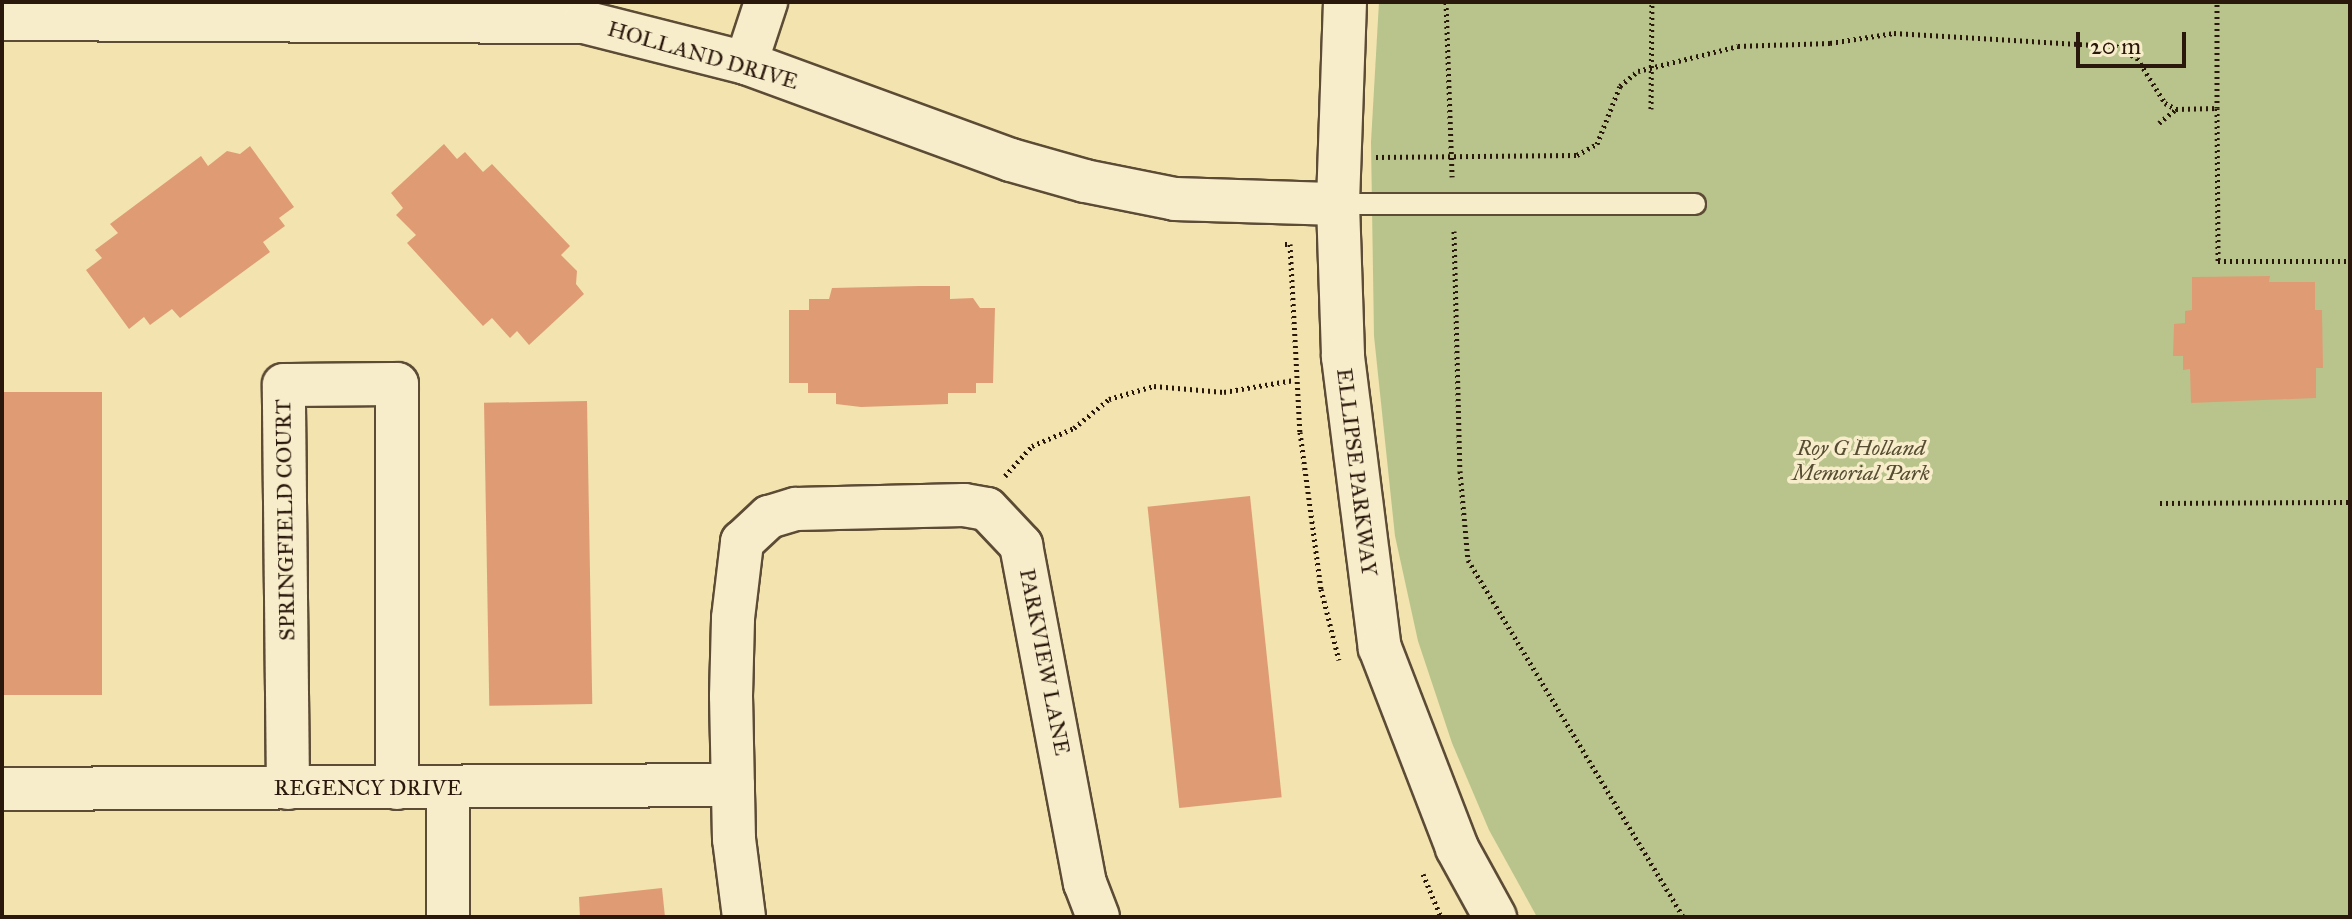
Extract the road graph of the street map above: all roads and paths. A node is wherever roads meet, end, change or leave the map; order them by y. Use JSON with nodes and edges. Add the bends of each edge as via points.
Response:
{"nodes":[{"id":1,"x":766,"y":2,"type":"edge"},
{"id":2,"x":1345,"y":2,"type":"edge"},
{"id":3,"x":1446,"y":2,"type":"edge"},
{"id":4,"x":1652,"y":2,"type":"edge"},
{"id":5,"x":2217,"y":2,"type":"edge"},
{"id":6,"x":2,"y":19,"type":"edge"},
{"id":7,"x":746,"y":63,"type":"junction"},
{"id":8,"x":1652,"y":67,"type":"junction"},
{"id":9,"x":2217,"y":108,"type":"junction"},
{"id":10,"x":1651,"y":109,"type":"dead end"},
{"id":11,"x":2176,"y":109,"type":"junction"},
{"id":12,"x":2159,"y":123,"type":"dead end"},
{"id":13,"x":1371,"y":157,"type":"dead end"},
{"id":14,"x":1452,"y":157,"type":"junction"},
{"id":15,"x":1338,"y":204,"type":"junction"},
{"id":16,"x":1453,"y":204,"type":"junction"},
{"id":17,"x":1695,"y":204,"type":"dead end"},
{"id":18,"x":1274,"y":244,"type":"dead end"},
{"id":19,"x":2350,"y":261,"type":"edge"},
{"id":20,"x":1294,"y":380,"type":"junction"},
{"id":21,"x":1032,"y":446,"type":"dead end"},
{"id":22,"x":2350,"y":502,"type":"edge"},
{"id":23,"x":2160,"y":503,"type":"dead end"},
{"id":24,"x":1340,"y":662,"type":"dead end"},
{"id":25,"x":733,"y":785,"type":"junction"},
{"id":26,"x":448,"y":787,"type":"junction"},
{"id":27,"x":288,"y":788,"type":"junction"},
{"id":28,"x":397,"y":788,"type":"junction"},
{"id":29,"x":2,"y":789,"type":"edge"},
{"id":30,"x":1419,"y":862,"type":"dead end"},
{"id":31,"x":448,"y":917,"type":"edge"},
{"id":32,"x":744,"y":917,"type":"edge"},
{"id":33,"x":1098,"y":917,"type":"edge"},
{"id":34,"x":1441,"y":917,"type":"edge"},
{"id":35,"x":1495,"y":917,"type":"edge"},
{"id":36,"x":1683,"y":917,"type":"edge"}],
"edges":[{"from":1,"to":7,"type":"street"},
{"from":2,"to":15,"type":"street","name":"ELLIPSE PARKWAY"},
{"from":3,"to":14,"type":"path"},
{"from":4,"to":8,"type":"path"},
{"from":5,"to":9,"type":"path"},
{"from":6,"to":7,"type":"street","name":"HOLLAND DRIVE","via":[[538,18],[634,32]]},
{"from":7,"to":15,"type":"street","name":"HOLLAND DRIVE","via":[[1011,160],[1085,181],[1175,199]]},
{"from":8,"to":10,"type":"path"},
{"from":8,"to":11,"type":"path","via":[[1738,46],[1830,43],[1894,33],[2027,38],[2125,49]]},
{"from":8,"to":14,"type":"path","via":[[1620,86],[1605,128],[1589,151],[1563,157]]},
{"from":9,"to":11,"type":"path"},
{"from":9,"to":19,"type":"path","via":[[2218,261]]},
{"from":11,"to":12,"type":"path"},
{"from":13,"to":14,"type":"path"},
{"from":14,"to":16,"type":"path"},
{"from":15,"to":16,"type":"lane"},
{"from":15,"to":35,"type":"street","name":"ELLIPSE PARKWAY","via":[[1343,357],[1380,648],[1445,821]]},
{"from":16,"to":17,"type":"lane"},
{"from":16,"to":36,"type":"path","via":[[1462,531],[1468,560]]},
{"from":18,"to":20,"type":"path","via":[[1290,244]]},
{"from":20,"to":21,"type":"path","via":[[1224,392],[1154,386],[1109,399],[1074,428]]},
{"from":20,"to":24,"type":"path","via":[[1321,589]]},
{"from":22,"to":23,"type":"path"},
{"from":25,"to":26,"type":"street","name":"REGENCY DRIVE"},
{"from":25,"to":32,"type":"street"},
{"from":25,"to":33,"type":"street","name":"PARKVIEW LANE","via":[[733,618],[742,542],[769,517],[796,509],[987,509],[1021,545],[1085,883]]},
{"from":26,"to":28,"type":"street","name":"REGENCY DRIVE"},
{"from":26,"to":31,"type":"street"},
{"from":27,"to":28,"type":"street","name":"REGENCY DRIVE"},
{"from":27,"to":28,"type":"street","name":"SPRINGFIELD COURT","via":[[284,385],[397,384]]},
{"from":27,"to":29,"type":"street","name":"REGENCY DRIVE"},
{"from":30,"to":34,"type":"path"}]}
